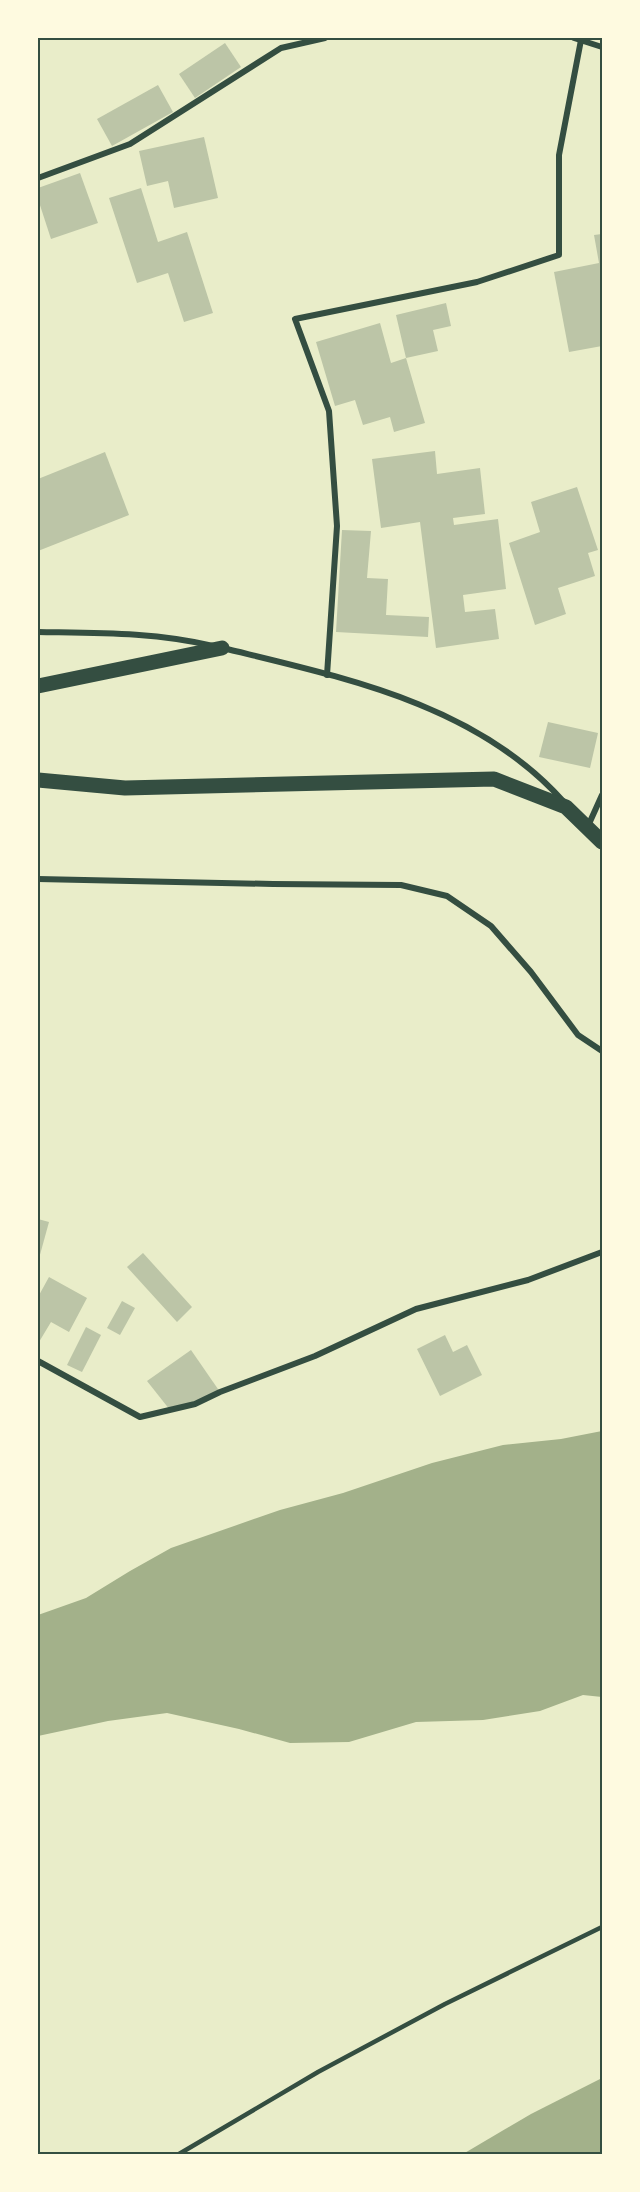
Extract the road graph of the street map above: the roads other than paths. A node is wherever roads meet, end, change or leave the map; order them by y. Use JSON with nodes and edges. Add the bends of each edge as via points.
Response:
{"nodes":[{"id":1,"x":325,"y":38,"type":"edge"},
{"id":2,"x":578,"y":39,"type":"edge"},
{"id":3,"x":603,"y":48,"type":"edge"},
{"id":4,"x":38,"y":178,"type":"edge"},
{"id":5,"x":38,"y":632,"type":"edge"},
{"id":6,"x":222,"y":648,"type":"junction"},
{"id":7,"x":327,"y":675,"type":"junction"},
{"id":8,"x":38,"y":686,"type":"edge"},
{"id":9,"x":38,"y":780,"type":"edge"},
{"id":10,"x":603,"y":795,"type":"edge"},
{"id":11,"x":587,"y":828,"type":"junction"},
{"id":12,"x":603,"y":842,"type":"edge"},
{"id":13,"x":38,"y":879,"type":"edge"},
{"id":14,"x":603,"y":1050,"type":"edge"},
{"id":15,"x":603,"y":1252,"type":"edge"},
{"id":16,"x":38,"y":1361,"type":"edge"},
{"id":17,"x":603,"y":1927,"type":"edge"},
{"id":18,"x":179,"y":2154,"type":"edge"}],
"edges":[{"from":1,"to":4,"type":"street","via":[[282,48],[130,144]]},
{"from":2,"to":3,"type":"street"},
{"from":2,"to":7,"type":"street","via":[[559,155],[559,255],[477,282],[295,319],[329,411],[338,526]]},
{"from":5,"to":6,"type":"street","via":[[128,633]]},
{"from":6,"to":7,"type":"street"},
{"from":6,"to":8,"type":"main road"},
{"from":7,"to":11,"type":"street","via":[[407,700],[475,729],[532,771]]},
{"from":9,"to":11,"type":"main road","via":[[125,788],[494,778],[566,807]]},
{"from":10,"to":11,"type":"street"},
{"from":11,"to":12,"type":"main road"},
{"from":13,"to":14,"type":"street","via":[[401,885],[447,896],[491,926],[578,1035]]},
{"from":15,"to":16,"type":"street","via":[[528,1280],[416,1309],[315,1356],[195,1404],[140,1417]]},
{"from":17,"to":18,"type":"lane","via":[[329,2066]]}]}
